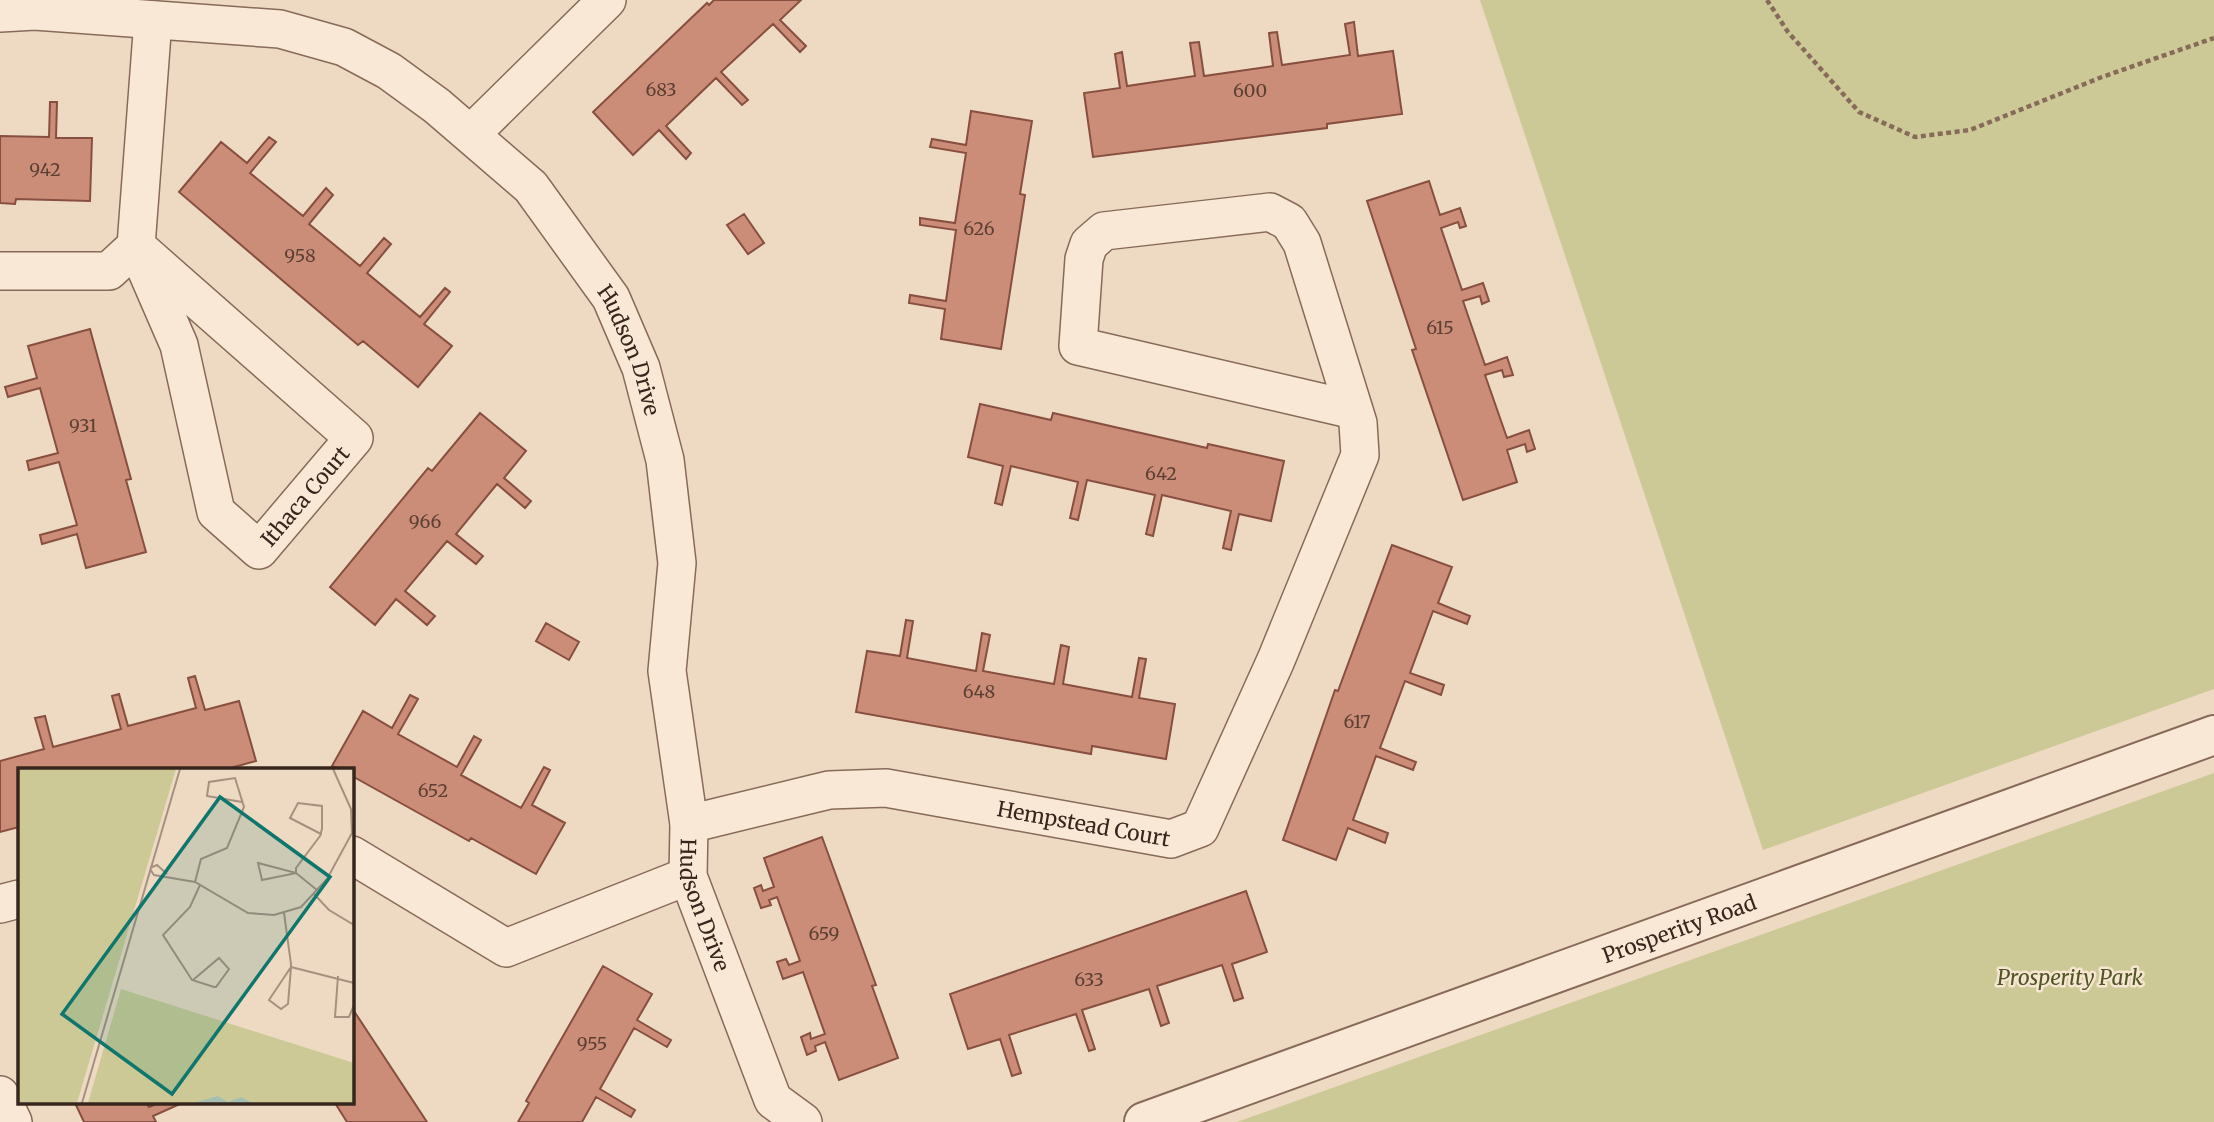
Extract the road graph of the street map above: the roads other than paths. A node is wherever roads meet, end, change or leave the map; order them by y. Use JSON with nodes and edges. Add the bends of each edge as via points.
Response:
{"nodes":[{"id":1,"x":607,"y":0,"type":"edge"},
{"id":2,"x":195,"y":11,"type":"edge"},
{"id":3,"x":0,"y":13,"type":"edge"},
{"id":4,"x":153,"y":20,"type":"junction"},
{"id":5,"x":471,"y":134,"type":"junction"},
{"id":6,"x":136,"y":246,"type":"junction"},
{"id":7,"x":0,"y":271,"type":"edge"},
{"id":8,"x":1354,"y":410,"type":"junction"},
{"id":9,"x":2214,"y":735,"type":"edge"},
{"id":10,"x":689,"y":824,"type":"junction"},
{"id":11,"x":354,"y":856,"type":"edge"},
{"id":12,"x":688,"y":876,"type":"junction"},
{"id":13,"x":18,"y":899,"type":"edge"},
{"id":14,"x":0,"y":904,"type":"edge"},
{"id":15,"x":0,"y":1095,"type":"edge"},
{"id":16,"x":768,"y":1111,"type":"edge"},
{"id":17,"x":13,"y":1122,"type":"edge"},
{"id":18,"x":803,"y":1122,"type":"edge"},
{"id":19,"x":1144,"y":1122,"type":"edge"}],
"edges":[{"from":1,"to":5,"type":"street"},
{"from":2,"to":4,"type":"street","name":"Hudson Drive"},
{"from":2,"to":5,"type":"street","name":"Hudson Drive","via":[[344,47],[389,71]]},
{"from":3,"to":4,"type":"street","name":"Hudson Drive","via":[[35,11]]},
{"from":4,"to":6,"type":"street","name":"Ithaca Court"},
{"from":5,"to":10,"type":"street","name":"Hudson Drive","via":[[531,187],[577,247],[611,298],[641,368],[665,460],[677,563],[667,671]]},
{"from":6,"to":6,"type":"street","name":"Ithaca Court","via":[[354,438],[259,550],[216,512],[179,345]]},
{"from":6,"to":7,"type":"street","via":[[109,271]]},
{"from":8,"to":8,"type":"street","name":"Hempstead Court","via":[[1302,243],[1289,222],[1270,212],[1104,231],[1089,244],[1084,259],[1079,346]]},
{"from":8,"to":10,"type":"street","name":"Hempstead Court","via":[[1360,455],[1276,660],[1200,828],[1171,839],[886,788],[829,790]]},
{"from":9,"to":19,"type":"street","name":"Prosperity Road"},
{"from":10,"to":12,"type":"street","name":"Hudson Drive"},
{"from":11,"to":12,"type":"street","via":[[506,948]]},
{"from":12,"to":16,"type":"street","name":"Hudson Drive"},
{"from":13,"to":14,"type":"street"},
{"from":15,"to":17,"type":"street"},
{"from":16,"to":18,"type":"street","name":"Hudson Drive"}]}
